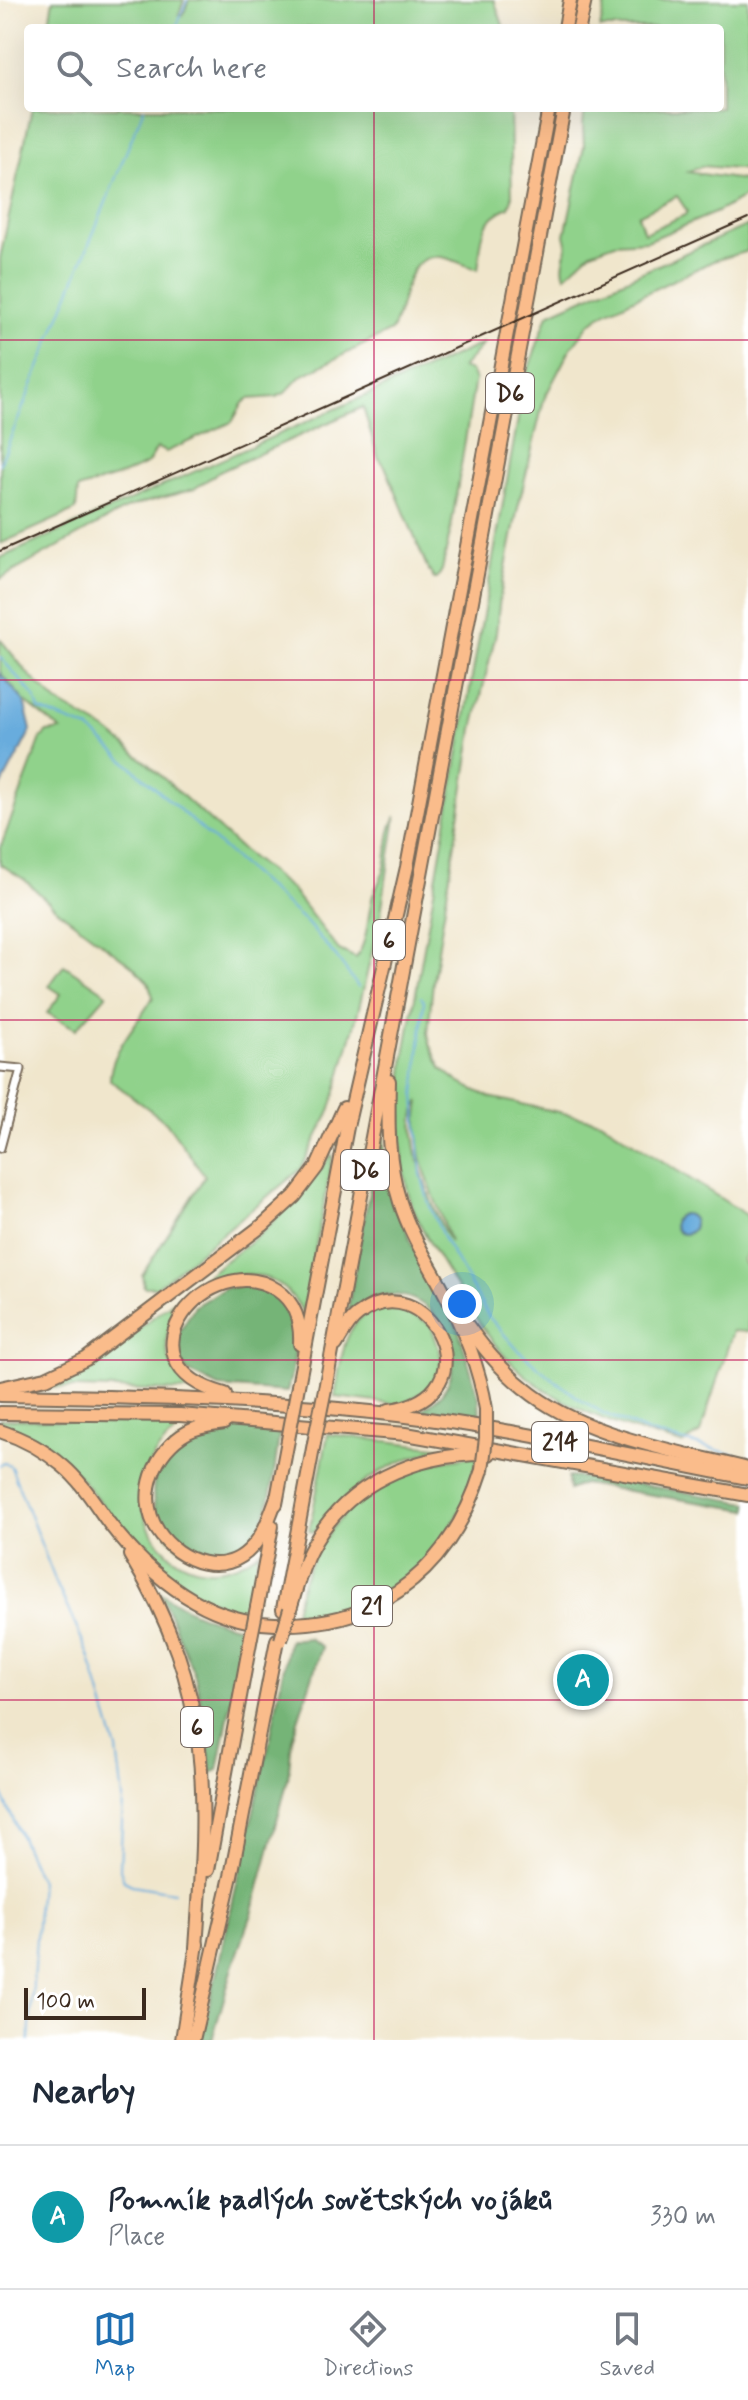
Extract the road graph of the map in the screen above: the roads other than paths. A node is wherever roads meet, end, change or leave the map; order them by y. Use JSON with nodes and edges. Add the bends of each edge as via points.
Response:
{"nodes":[{"id":1,"x":570,"y":0,"type":"edge"},
{"id":2,"x":585,"y":0,"type":"edge"},
{"id":3,"x":566,"y":24,"type":"edge"},
{"id":4,"x":580,"y":24,"type":"edge"},
{"id":5,"x":548,"y":112,"type":"edge"},
{"id":6,"x":563,"y":112,"type":"edge"},
{"id":7,"x":407,"y":867,"type":"joint"},
{"id":8,"x":372,"y":1012,"type":"junction"},
{"id":9,"x":390,"y":1043,"type":"junction"},
{"id":10,"x":0,"y":1067,"type":"edge"},
{"id":11,"x":0,"y":1148,"type":"edge"},
{"id":12,"x":442,"y":1288,"type":"junction"},
{"id":13,"x":332,"y":1351,"type":"junction"},
{"id":14,"x":298,"y":1386,"type":"junction"},
{"id":15,"x":0,"y":1388,"type":"edge"},
{"id":16,"x":0,"y":1395,"type":"edge"},
{"id":17,"x":252,"y":1401,"type":"junction"},
{"id":18,"x":372,"y":1412,"type":"junction"},
{"id":19,"x":0,"y":1413,"type":"edge"},
{"id":20,"x":252,"y":1420,"type":"junction"},
{"id":21,"x":0,"y":1431,"type":"edge"},
{"id":22,"x":522,"y":1454,"type":"junction"},
{"id":23,"x":748,"y":1469,"type":"edge"},
{"id":24,"x":748,"y":1478,"type":"edge"},
{"id":25,"x":748,"y":1495,"type":"edge"},
{"id":26,"x":277,"y":1497,"type":"junction"},
{"id":27,"x":111,"y":1525,"type":"junction"},
{"id":28,"x":286,"y":1609,"type":"junction"},
{"id":29,"x":196,"y":1948,"type":"junction"},
{"id":30,"x":182,"y":2040,"type":"edge"},
{"id":31,"x":193,"y":2040,"type":"edge"}],
"edges":[{"from":1,"to":3,"type":"highway"},
{"from":2,"to":4,"type":"highway"},
{"from":5,"to":7,"type":"highway","number":"D6"},
{"from":6,"to":9,"type":"highway","number":"D6"},
{"from":7,"to":8,"type":"highway","number":"6"},
{"from":8,"to":14,"type":"highway","number":"6"},
{"from":8,"to":15,"type":"highway","via":[[332,1137],[312,1174],[282,1209],[86,1359],[46,1378]]},
{"from":9,"to":12,"type":"highway","number":"21","via":[[387,1129],[394,1178],[409,1225]]},
{"from":9,"to":13,"type":"highway","number":"D6"},
{"from":10,"to":11,"type":"street","via":[[21,1069]]},
{"from":12,"to":23,"type":"highway","number":"21","via":[[485,1350],[525,1390],[564,1415]]},
{"from":12,"to":27,"type":"highway","number":"21","bridge":true,"via":[[475,1359],[486,1438],[482,1470],[466,1515],[410,1583],[347,1616],[297,1624],[242,1620],[198,1603],[161,1578]]},
{"from":13,"to":18,"type":"highway","via":[[357,1315],[377,1305],[408,1305],[433,1324],[445,1359],[438,1386],[412,1406]]},
{"from":13,"to":28,"type":"highway","bridge":true},
{"from":14,"to":17,"type":"highway","number":"6","via":[[300,1336],[290,1303],[263,1283],[224,1284],[185,1310],[174,1333],[174,1354],[193,1383]]},
{"from":14,"to":26,"type":"highway","number":"6","bridge":true},
{"from":16,"to":17,"type":"highway","number":"214"},
{"from":17,"to":18,"type":"highway","number":"214"},
{"from":18,"to":24,"type":"highway","number":"214"},
{"from":19,"to":20,"type":"highway","number":"214"},
{"from":20,"to":22,"type":"highway","number":"214","via":[[406,1434]]},
{"from":20,"to":26,"type":"highway","number":"6","via":[[209,1425],[178,1437],[158,1459],[150,1478],[149,1509],[158,1531],[174,1549],[191,1560],[219,1564],[250,1549],[262,1535]]},
{"from":21,"to":27,"type":"highway","number":"21","via":[[25,1440],[65,1468]]},
{"from":22,"to":25,"type":"highway","number":"214"},
{"from":22,"to":28,"type":"highway","via":[[437,1457],[374,1482],[319,1535]]},
{"from":26,"to":29,"type":"highway","number":"6","bridge":true},
{"from":27,"to":29,"type":"highway","number":"6","via":[[163,1615],[193,1705],[204,1812]]},
{"from":28,"to":31,"type":"highway","bridge":true},
{"from":29,"to":30,"type":"highway","number":"6"}]}
